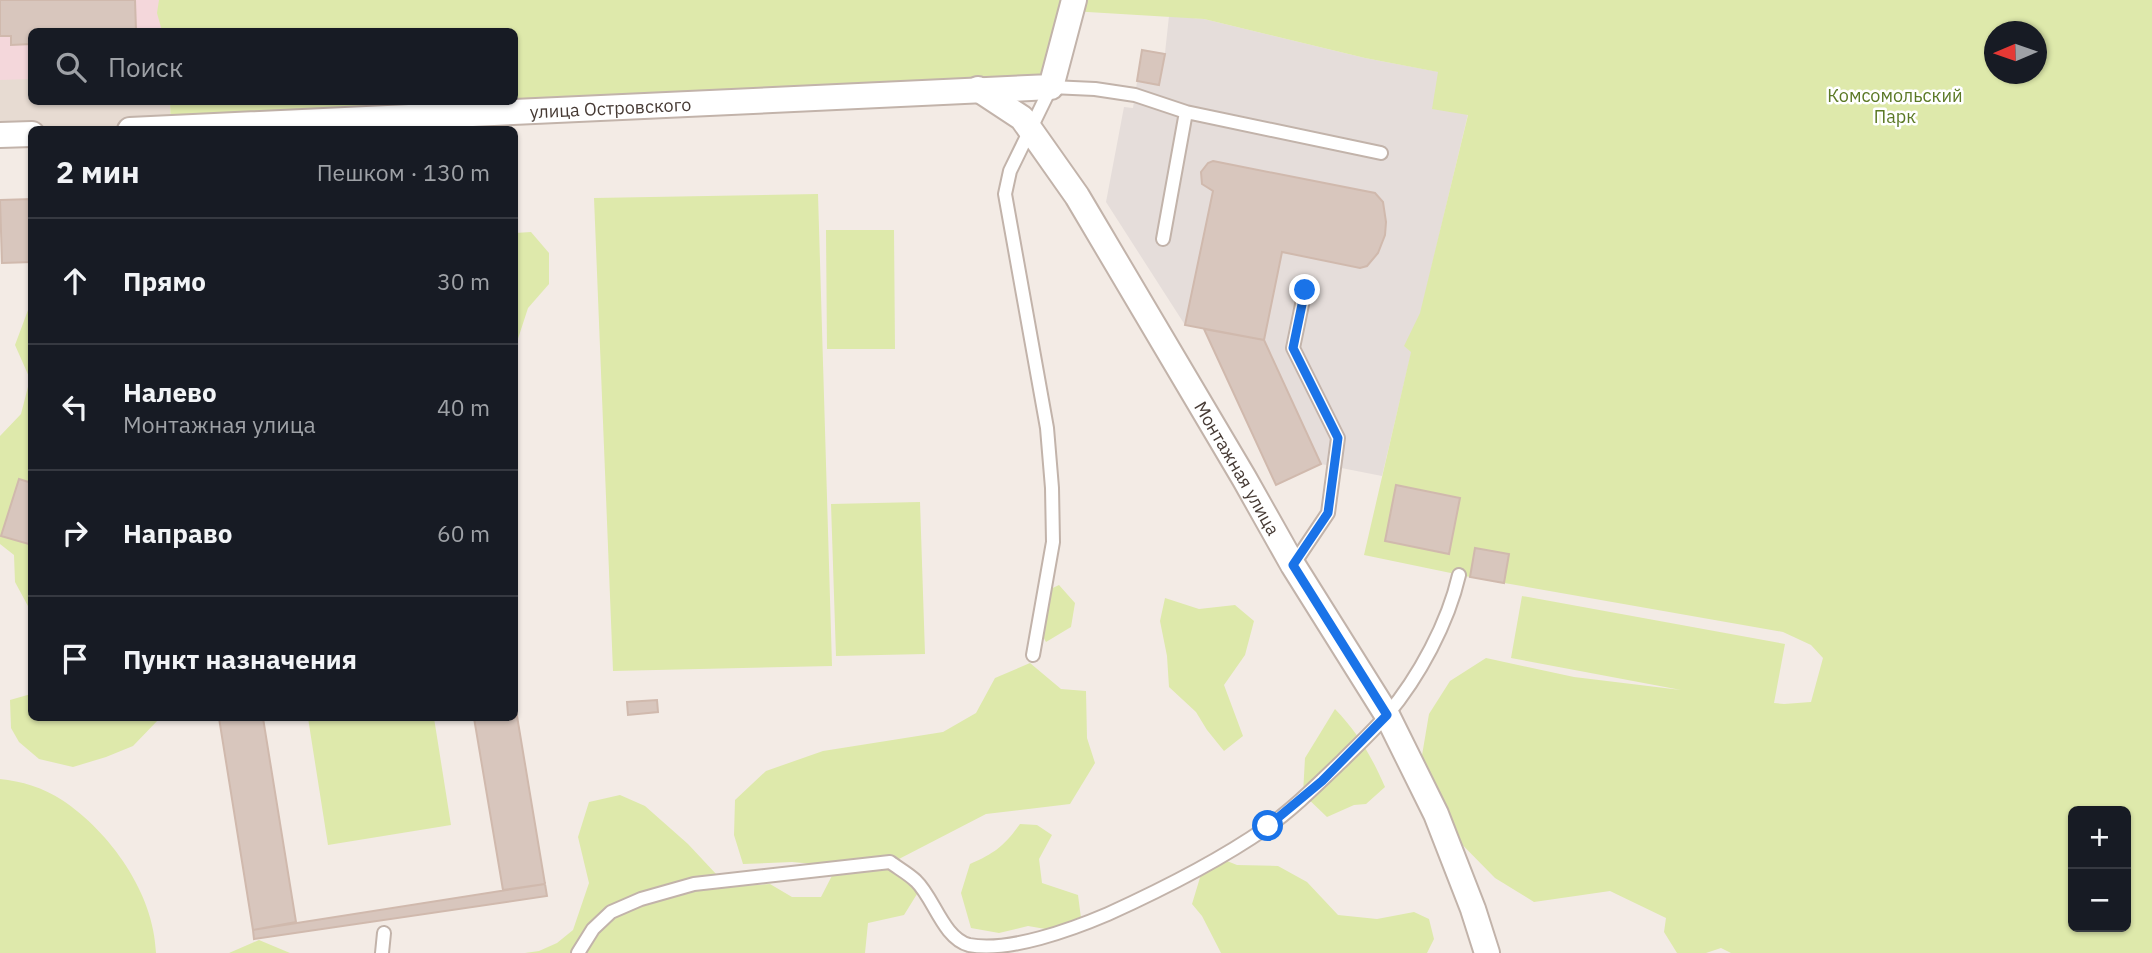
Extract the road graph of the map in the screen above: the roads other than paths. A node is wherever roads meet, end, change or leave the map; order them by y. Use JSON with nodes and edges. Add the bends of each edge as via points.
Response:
{"nodes":[{"id":1,"x":1074,"y":0,"type":"edge"},
{"id":2,"x":1051,"y":87,"type":"junction"},
{"id":3,"x":977,"y":89,"type":"junction"},
{"id":4,"x":1186,"y":112,"type":"junction"},
{"id":5,"x":213,"y":126,"type":"edge"},
{"id":6,"x":1031,"y":130,"type":"junction"},
{"id":7,"x":28,"y":134,"type":"edge"},
{"id":8,"x":0,"y":135,"type":"edge"},
{"id":9,"x":1381,"y":153,"type":"dead end"},
{"id":10,"x":1163,"y":239,"type":"dead end"},
{"id":11,"x":1305,"y":290,"type":"dead end"},
{"id":12,"x":1293,"y":565,"type":"junction"},
{"id":13,"x":1460,"y":575,"type":"dead end"},
{"id":14,"x":1033,"y":655,"type":"dead end"},
{"id":15,"x":1387,"y":715,"type":"junction"},
{"id":16,"x":384,"y":933,"type":"dead end"},
{"id":17,"x":382,"y":953,"type":"edge"},
{"id":18,"x":578,"y":953,"type":"edge"},
{"id":19,"x":1487,"y":953,"type":"edge"}],
"edges":[{"from":1,"to":2,"type":"street"},
{"from":2,"to":3,"type":"street","name":"улица Островского"},
{"from":2,"to":4,"type":"lane","via":[[1135,95]]},
{"from":2,"to":6,"type":"lane"},
{"from":3,"to":5,"type":"street","name":"улица Островского"},
{"from":3,"to":6,"type":"street","name":"Монтажная улица","via":[[1022,118]]},
{"from":4,"to":9,"type":"lane"},
{"from":4,"to":10,"type":"lane"},
{"from":6,"to":12,"type":"street","name":"Монтажная улица","via":[[1088,215]]},
{"from":6,"to":14,"type":"lane","via":[[1010,171],[1005,194],[1047,428],[1052,488],[1053,542]]},
{"from":7,"to":8,"type":"street"},
{"from":11,"to":12,"type":"lane","via":[[1293,348],[1338,438],[1328,513]]},
{"from":12,"to":15,"type":"street","name":"Монтажная улица"},
{"from":13,"to":15,"type":"lane","via":[[1440,634]]},
{"from":15,"to":18,"type":"lane","via":[[1322,781],[1258,833],[1161,890],[1036,940],[967,945],[953,934],[916,881],[890,862],[694,884],[641,899],[611,912]]},
{"from":15,"to":19,"type":"street","name":"Монтажная улица","via":[[1436,814]]},
{"from":16,"to":17,"type":"lane"}]}
